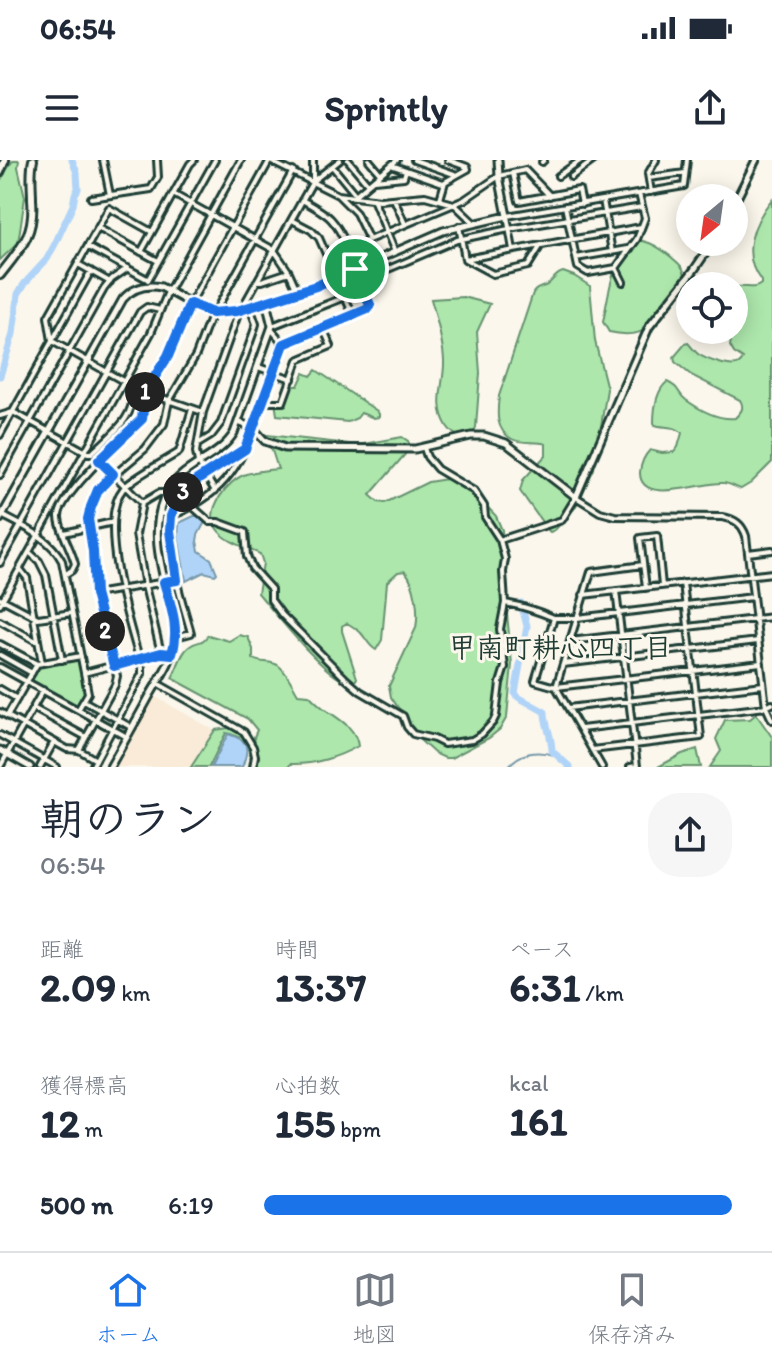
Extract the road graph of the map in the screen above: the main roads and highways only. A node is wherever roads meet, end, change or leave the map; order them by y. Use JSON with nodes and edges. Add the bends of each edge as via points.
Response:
{"nodes":[{"id":1,"x":5,"y":160,"type":"edge"},
{"id":2,"x":33,"y":160,"type":"edge"},
{"id":3,"x":0,"y":172,"type":"edge"},
{"id":4,"x":0,"y":275,"type":"edge"}],
"edges":[{"from":1,"to":3,"type":"main road"},
{"from":2,"to":4,"type":"main road","via":[[32,228]]}]}
